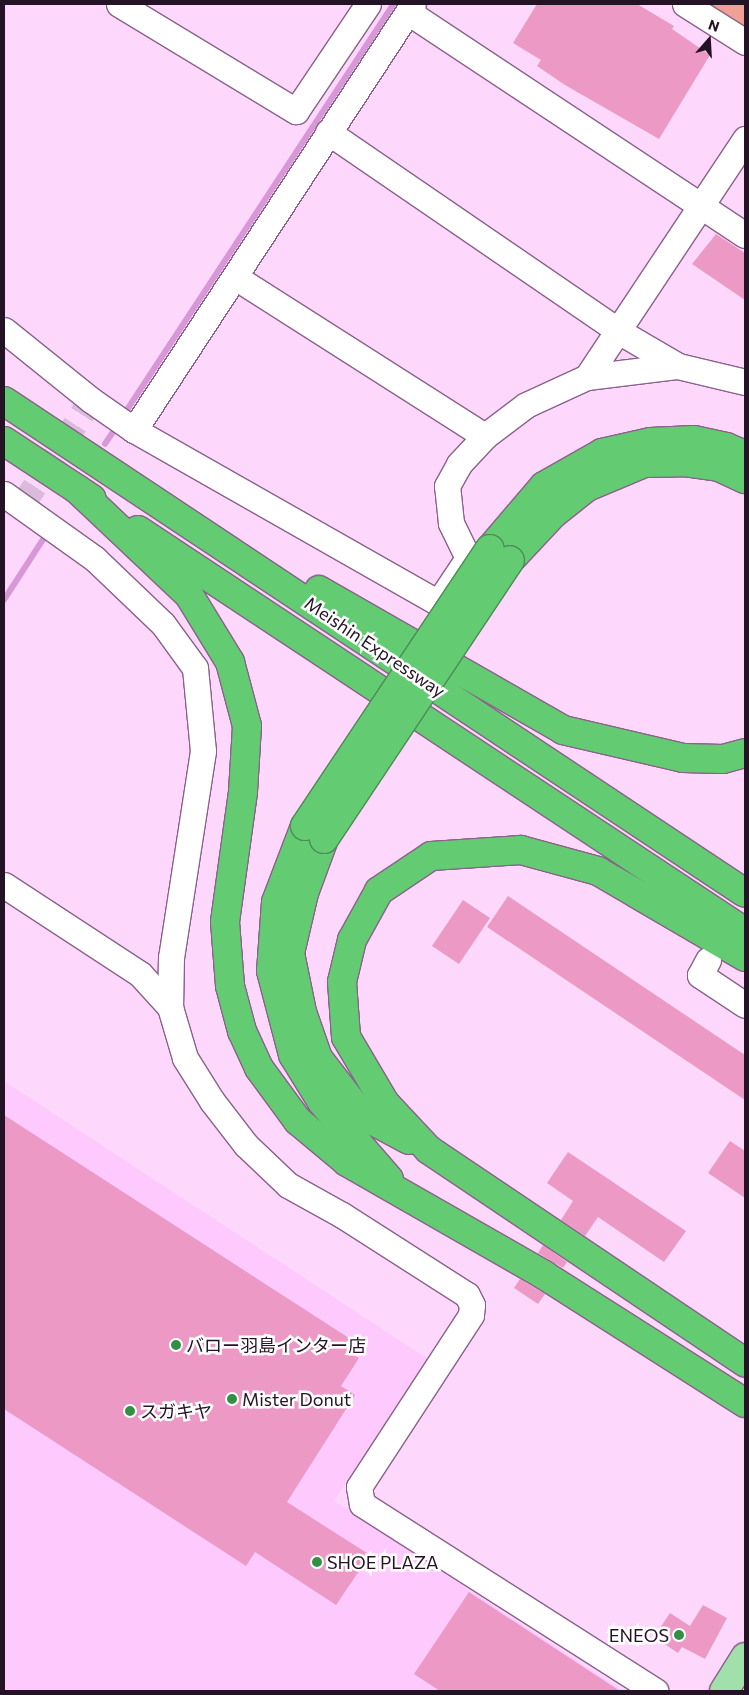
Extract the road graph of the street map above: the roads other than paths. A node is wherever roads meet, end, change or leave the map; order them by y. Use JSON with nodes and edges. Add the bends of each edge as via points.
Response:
{"nodes":[{"id":1,"x":120,"y":4,"type":"edge"},
{"id":2,"x":368,"y":4,"type":"edge"},
{"id":3,"x":685,"y":4,"type":"edge"},
{"id":4,"x":410,"y":6,"type":"edge"},
{"id":5,"x":745,"y":42,"type":"edge"},
{"id":6,"x":328,"y":132,"type":"junction"},
{"id":7,"x":745,"y":140,"type":"edge"},
{"id":8,"x":701,"y":206,"type":"junction"},
{"id":9,"x":745,"y":236,"type":"edge"},
{"id":10,"x":235,"y":277,"type":"junction"},
{"id":11,"x":4,"y":330,"type":"edge"},
{"id":12,"x":620,"y":332,"type":"junction"},
{"id":13,"x":678,"y":366,"type":"junction"},
{"id":14,"x":587,"y":377,"type":"junction"},
{"id":15,"x":745,"y":382,"type":"edge"},
{"id":16,"x":4,"y":401,"type":"edge"},
{"id":17,"x":125,"y":423,"type":"junction"},
{"id":18,"x":485,"y":436,"type":"junction"},
{"id":19,"x":4,"y":441,"type":"edge"},
{"id":20,"x":69,"y":444,"type":"junction"},
{"id":21,"x":745,"y":455,"type":"edge"},
{"id":22,"x":745,"y":479,"type":"edge"},
{"id":23,"x":77,"y":489,"type":"junction"},
{"id":24,"x":4,"y":494,"type":"edge"},
{"id":25,"x":500,"y":554,"type":"junction"},
{"id":26,"x":745,"y":753,"type":"edge"},
{"id":27,"x":315,"y":833,"type":"junction"},
{"id":28,"x":4,"y":885,"type":"edge"},
{"id":29,"x":745,"y":893,"type":"edge"},
{"id":30,"x":745,"y":932,"type":"edge"},
{"id":31,"x":745,"y":957,"type":"edge"},
{"id":32,"x":708,"y":960,"type":"dead end"},
{"id":33,"x":745,"y":1005,"type":"edge"},
{"id":34,"x":170,"y":1007,"type":"junction"},
{"id":35,"x":429,"y":1150,"type":"junction"},
{"id":36,"x":396,"y":1188,"type":"junction"},
{"id":37,"x":745,"y":1362,"type":"edge"},
{"id":38,"x":745,"y":1404,"type":"edge"},
{"id":39,"x":745,"y":1657,"type":"edge"},
{"id":40,"x":656,"y":1691,"type":"edge"},
{"id":41,"x":724,"y":1691,"type":"edge"}],
"edges":[{"from":1,"to":2,"type":"street","via":[[296,111]]},
{"from":3,"to":5,"type":"street"},
{"from":4,"to":6,"type":"street"},
{"from":4,"to":8,"type":"street"},
{"from":6,"to":10,"type":"street"},
{"from":6,"to":12,"type":"street"},
{"from":7,"to":8,"type":"street"},
{"from":8,"to":9,"type":"street"},
{"from":8,"to":12,"type":"street"},
{"from":10,"to":17,"type":"street"},
{"from":10,"to":18,"type":"street"},
{"from":11,"to":17,"type":"street"},
{"from":12,"to":13,"type":"street"},
{"from":12,"to":14,"type":"street"},
{"from":13,"to":14,"type":"street"},
{"from":13,"to":15,"type":"street"},
{"from":14,"to":18,"type":"street","via":[[526,405]]},
{"from":16,"to":20,"type":"highway","name":"Meishin Expressway"},
{"from":17,"to":18,"type":"street","via":[[438,603],[468,558],[451,523],[446,486],[459,464]]},
{"from":19,"to":23,"type":"highway","name":"Meishin Expressway"},
{"from":20,"to":26,"type":"highway","via":[[563,730],[683,758],[723,759]]},
{"from":20,"to":29,"type":"highway","name":"Meishin Expressway"},
{"from":21,"to":25,"type":"highway","via":[[694,440],[650,442],[602,453],[544,486]]},
{"from":22,"to":25,"type":"highway","via":[[719,467],[683,462],[644,463],[586,487]]},
{"from":23,"to":30,"type":"highway","name":"Meishin Expressway"},
{"from":23,"to":36,"type":"highway","via":[[189,595],[230,662],[247,726],[243,792],[225,922],[230,986],[242,1031],[258,1068],[298,1121],[347,1162]]},
{"from":24,"to":34,"type":"street","via":[[95,559],[163,624],[195,668],[203,751],[170,957]]},
{"from":25,"to":27,"type":"highway","bridge":true},
{"from":27,"to":35,"type":"highway","via":[[290,953],[302,1012],[318,1058],[362,1115]]},
{"from":27,"to":36,"type":"highway","via":[[276,902],[271,971],[293,1055],[322,1102]]},
{"from":28,"to":34,"type":"street","via":[[140,974]]},
{"from":31,"to":35,"type":"highway","via":[[598,871],[522,850],[431,856],[379,891],[352,940],[342,982],[346,1037],[385,1103]]},
{"from":32,"to":33,"type":"street","via":[[700,975]]},
{"from":34,"to":40,"type":"street","via":[[185,1058],[212,1101],[246,1145],[288,1185],[342,1215],[458,1289],[467,1295],[472,1305],[471,1315],[359,1487],[362,1504]]},
{"from":35,"to":37,"type":"highway"},
{"from":36,"to":38,"type":"highway","via":[[544,1274]]},
{"from":39,"to":41,"type":"main road"}]}
